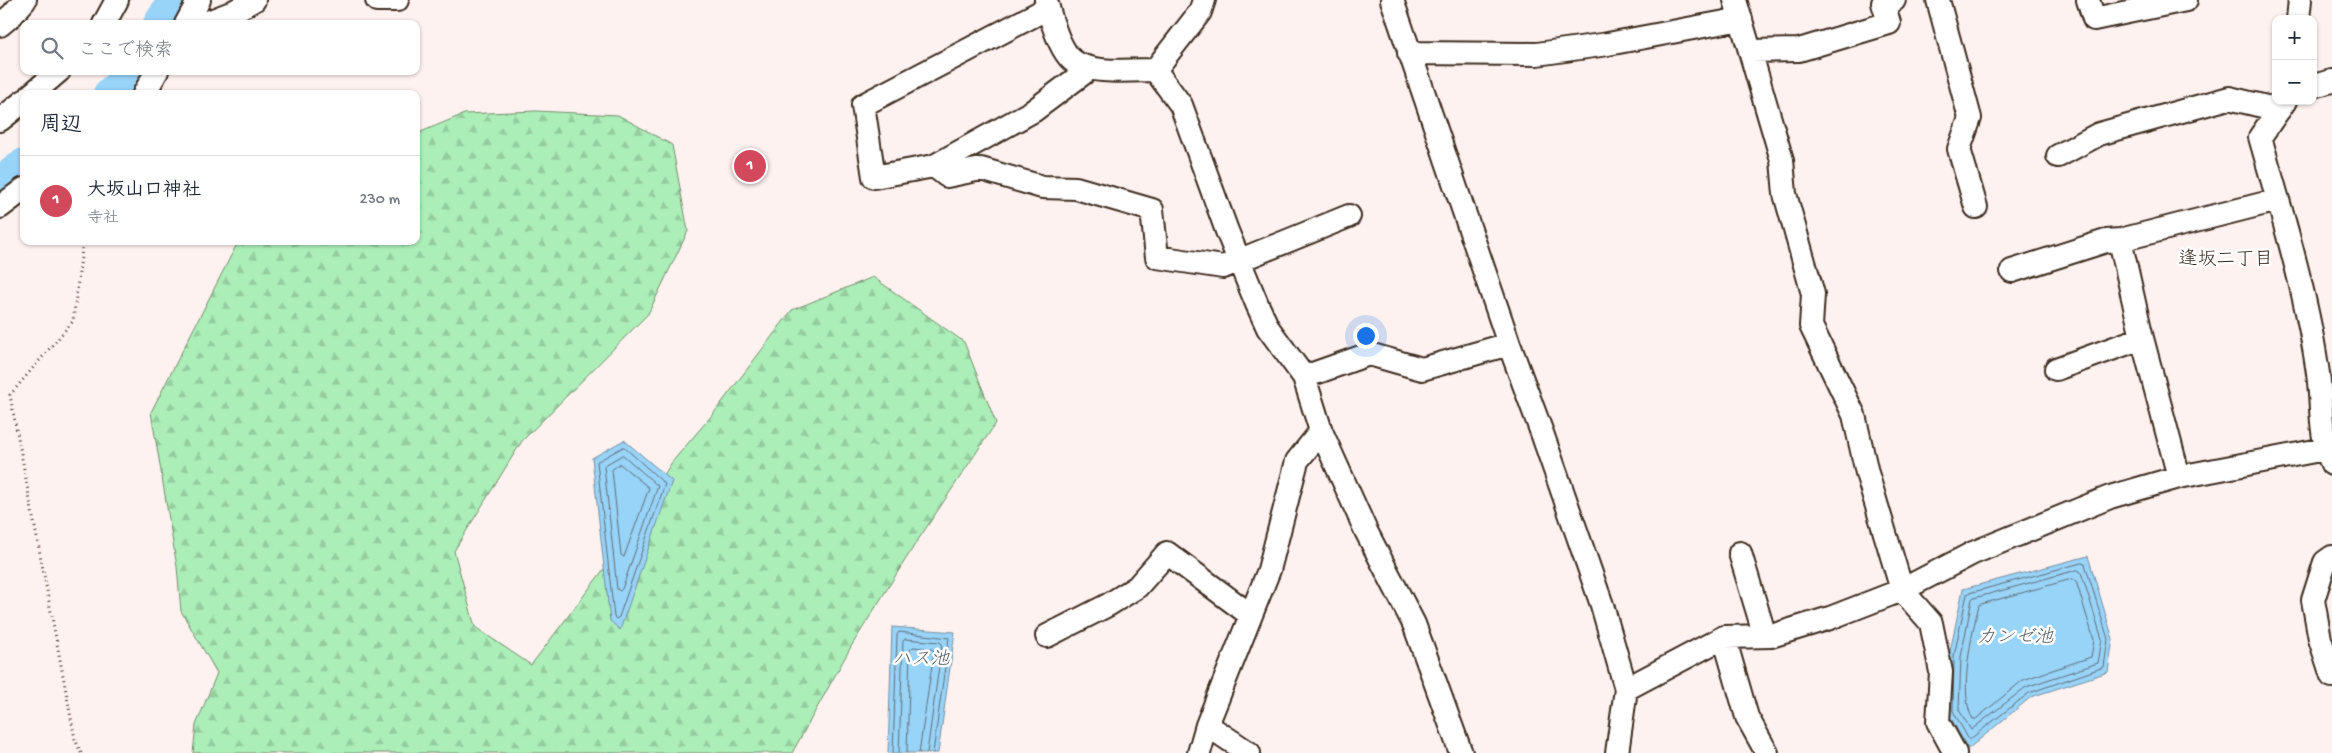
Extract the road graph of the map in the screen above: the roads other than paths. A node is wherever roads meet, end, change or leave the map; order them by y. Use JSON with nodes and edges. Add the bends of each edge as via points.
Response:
{"nodes":[{"id":1,"x":25,"y":0,"type":"edge"},
{"id":2,"x":118,"y":0,"type":"edge"},
{"id":3,"x":199,"y":0,"type":"edge"},
{"id":4,"x":254,"y":0,"type":"edge"},
{"id":5,"x":377,"y":0,"type":"edge"},
{"id":6,"x":396,"y":0,"type":"edge"},
{"id":7,"x":1204,"y":0,"type":"edge"},
{"id":8,"x":1392,"y":0,"type":"edge"},
{"id":9,"x":1938,"y":0,"type":"edge"},
{"id":10,"x":2088,"y":0,"type":"edge"},
{"id":11,"x":2186,"y":0,"type":"edge"},
{"id":12,"x":1886,"y":1,"type":"edge"},
{"id":13,"x":1047,"y":4,"type":"edge"},
{"id":14,"x":1738,"y":10,"type":"edge"},
{"id":15,"x":106,"y":20,"type":"edge"},
{"id":16,"x":195,"y":20,"type":"edge"},
{"id":17,"x":207,"y":20,"type":"edge"},
{"id":18,"x":0,"y":25,"type":"edge"},
{"id":19,"x":1750,"y":51,"type":"junction"},
{"id":20,"x":1409,"y":53,"type":"junction"},
{"id":21,"x":1089,"y":69,"type":"junction"},
{"id":22,"x":1155,"y":70,"type":"junction"},
{"id":23,"x":55,"y":75,"type":"edge"},
{"id":24,"x":155,"y":75,"type":"edge"},
{"id":25,"x":2332,"y":82,"type":"edge"},
{"id":26,"x":2317,"y":85,"type":"edge"},
{"id":27,"x":37,"y":90,"type":"edge"},
{"id":28,"x":146,"y":90,"type":"edge"},
{"id":29,"x":20,"y":104,"type":"edge"},
{"id":30,"x":2282,"y":106,"type":"edge"},
{"id":31,"x":0,"y":120,"type":"edge"},
{"id":32,"x":2058,"y":156,"type":"dead end"},
{"id":33,"x":934,"y":166,"type":"junction"},
{"id":34,"x":20,"y":192,"type":"edge"},
{"id":35,"x":2278,"y":200,"type":"junction"},
{"id":36,"x":0,"y":207,"type":"edge"},
{"id":37,"x":1976,"y":207,"type":"dead end"},
{"id":38,"x":1349,"y":216,"type":"dead end"},
{"id":39,"x":2120,"y":240,"type":"junction"},
{"id":40,"x":1240,"y":260,"type":"junction"},
{"id":41,"x":2012,"y":271,"type":"dead end"},
{"id":42,"x":2142,"y":338,"type":"junction"},
{"id":43,"x":1509,"y":344,"type":"junction"},
{"id":44,"x":2056,"y":369,"type":"dead end"},
{"id":45,"x":1304,"y":377,"type":"junction"},
{"id":46,"x":1321,"y":431,"type":"junction"},
{"id":47,"x":2328,"y":456,"type":"edge"},
{"id":48,"x":2179,"y":477,"type":"junction"},
{"id":49,"x":1740,"y":553,"type":"dead end"},
{"id":50,"x":2332,"y":557,"type":"edge"},
{"id":51,"x":1902,"y":590,"type":"junction"},
{"id":52,"x":1249,"y":614,"type":"junction"},
{"id":53,"x":1047,"y":636,"type":"dead end"},
{"id":54,"x":1765,"y":636,"type":"junction"},
{"id":55,"x":1724,"y":637,"type":"junction"},
{"id":56,"x":2332,"y":676,"type":"edge"},
{"id":57,"x":1626,"y":690,"type":"junction"},
{"id":58,"x":1206,"y":725,"type":"junction"},
{"id":59,"x":1199,"y":753,"type":"edge"},
{"id":60,"x":1249,"y":753,"type":"edge"},
{"id":61,"x":1461,"y":753,"type":"edge"},
{"id":62,"x":1617,"y":753,"type":"edge"},
{"id":63,"x":1767,"y":753,"type":"edge"},
{"id":64,"x":1956,"y":753,"type":"edge"}],
"edges":[{"from":1,"to":18,"type":"street"},
{"from":2,"to":15,"type":"street"},
{"from":3,"to":16,"type":"street"},
{"from":4,"to":17,"type":"street","via":[[230,13]]},
{"from":5,"to":6,"type":"street"},
{"from":7,"to":22,"type":"street","via":[[1200,12]]},
{"from":8,"to":20,"type":"street"},
{"from":9,"to":37,"type":"street","via":[[1970,118],[1959,149]]},
{"from":10,"to":11,"type":"street","via":[[2094,19]]},
{"from":12,"to":19,"type":"street","via":[[1890,23],[1798,50]]},
{"from":13,"to":21,"type":"street","via":[[1055,31],[1071,60]]},
{"from":13,"to":33,"type":"street","via":[[863,105],[874,177]]},
{"from":14,"to":19,"type":"street"},
{"from":14,"to":20,"type":"street","via":[[1608,44],[1537,54]]},
{"from":19,"to":51,"type":"street","via":[[1782,160],[1785,194],[1813,294],[1811,326],[1854,415]]},
{"from":20,"to":43,"type":"street"},
{"from":21,"to":22,"type":"street"},
{"from":21,"to":33,"type":"street","via":[[1033,111]]},
{"from":22,"to":40,"type":"street","via":[[1181,105]]},
{"from":23,"to":27,"type":"street"},
{"from":24,"to":28,"type":"street"},
{"from":25,"to":26,"type":"street"},
{"from":29,"to":31,"type":"street"},
{"from":30,"to":32,"type":"street","via":[[2229,98],[2099,134]]},
{"from":30,"to":35,"type":"street","via":[[2260,137]]},
{"from":33,"to":40,"type":"street","via":[[947,176],[981,169],[1042,187],[1076,188],[1152,210],[1157,257],[1223,267]]},
{"from":34,"to":36,"type":"street"},
{"from":35,"to":39,"type":"street"},
{"from":35,"to":47,"type":"street","via":[[2293,250],[2318,368]]},
{"from":38,"to":40,"type":"street"},
{"from":39,"to":41,"type":"street","via":[[2106,241]]},
{"from":39,"to":42,"type":"street"},
{"from":40,"to":45,"type":"street","via":[[1268,328]]},
{"from":42,"to":44,"type":"street"},
{"from":42,"to":48,"type":"street"},
{"from":43,"to":45,"type":"street","via":[[1422,369],[1369,354]]},
{"from":43,"to":57,"type":"street","via":[[1602,605]]},
{"from":45,"to":46,"type":"street"},
{"from":46,"to":52,"type":"street","via":[[1297,461],[1268,570]]},
{"from":46,"to":61,"type":"street","via":[[1366,531],[1414,624]]},
{"from":47,"to":48,"type":"street"},
{"from":48,"to":51,"type":"street","via":[[2110,497],[2033,528],[1973,553]]},
{"from":49,"to":54,"type":"street"},
{"from":50,"to":56,"type":"street","via":[[2325,562],[2313,600],[2320,639]]},
{"from":51,"to":54,"type":"street","via":[[1830,618]]},
{"from":51,"to":64,"type":"street","via":[[1931,622],[1942,672],[1938,722]]},
{"from":52,"to":53,"type":"street","via":[[1167,553],[1137,587]]},
{"from":52,"to":58,"type":"street"},
{"from":54,"to":55,"type":"street"},
{"from":55,"to":57,"type":"street"},
{"from":55,"to":63,"type":"street","via":[[1747,717]]},
{"from":57,"to":62,"type":"street"},
{"from":58,"to":59,"type":"street"},
{"from":58,"to":60,"type":"street"}]}
